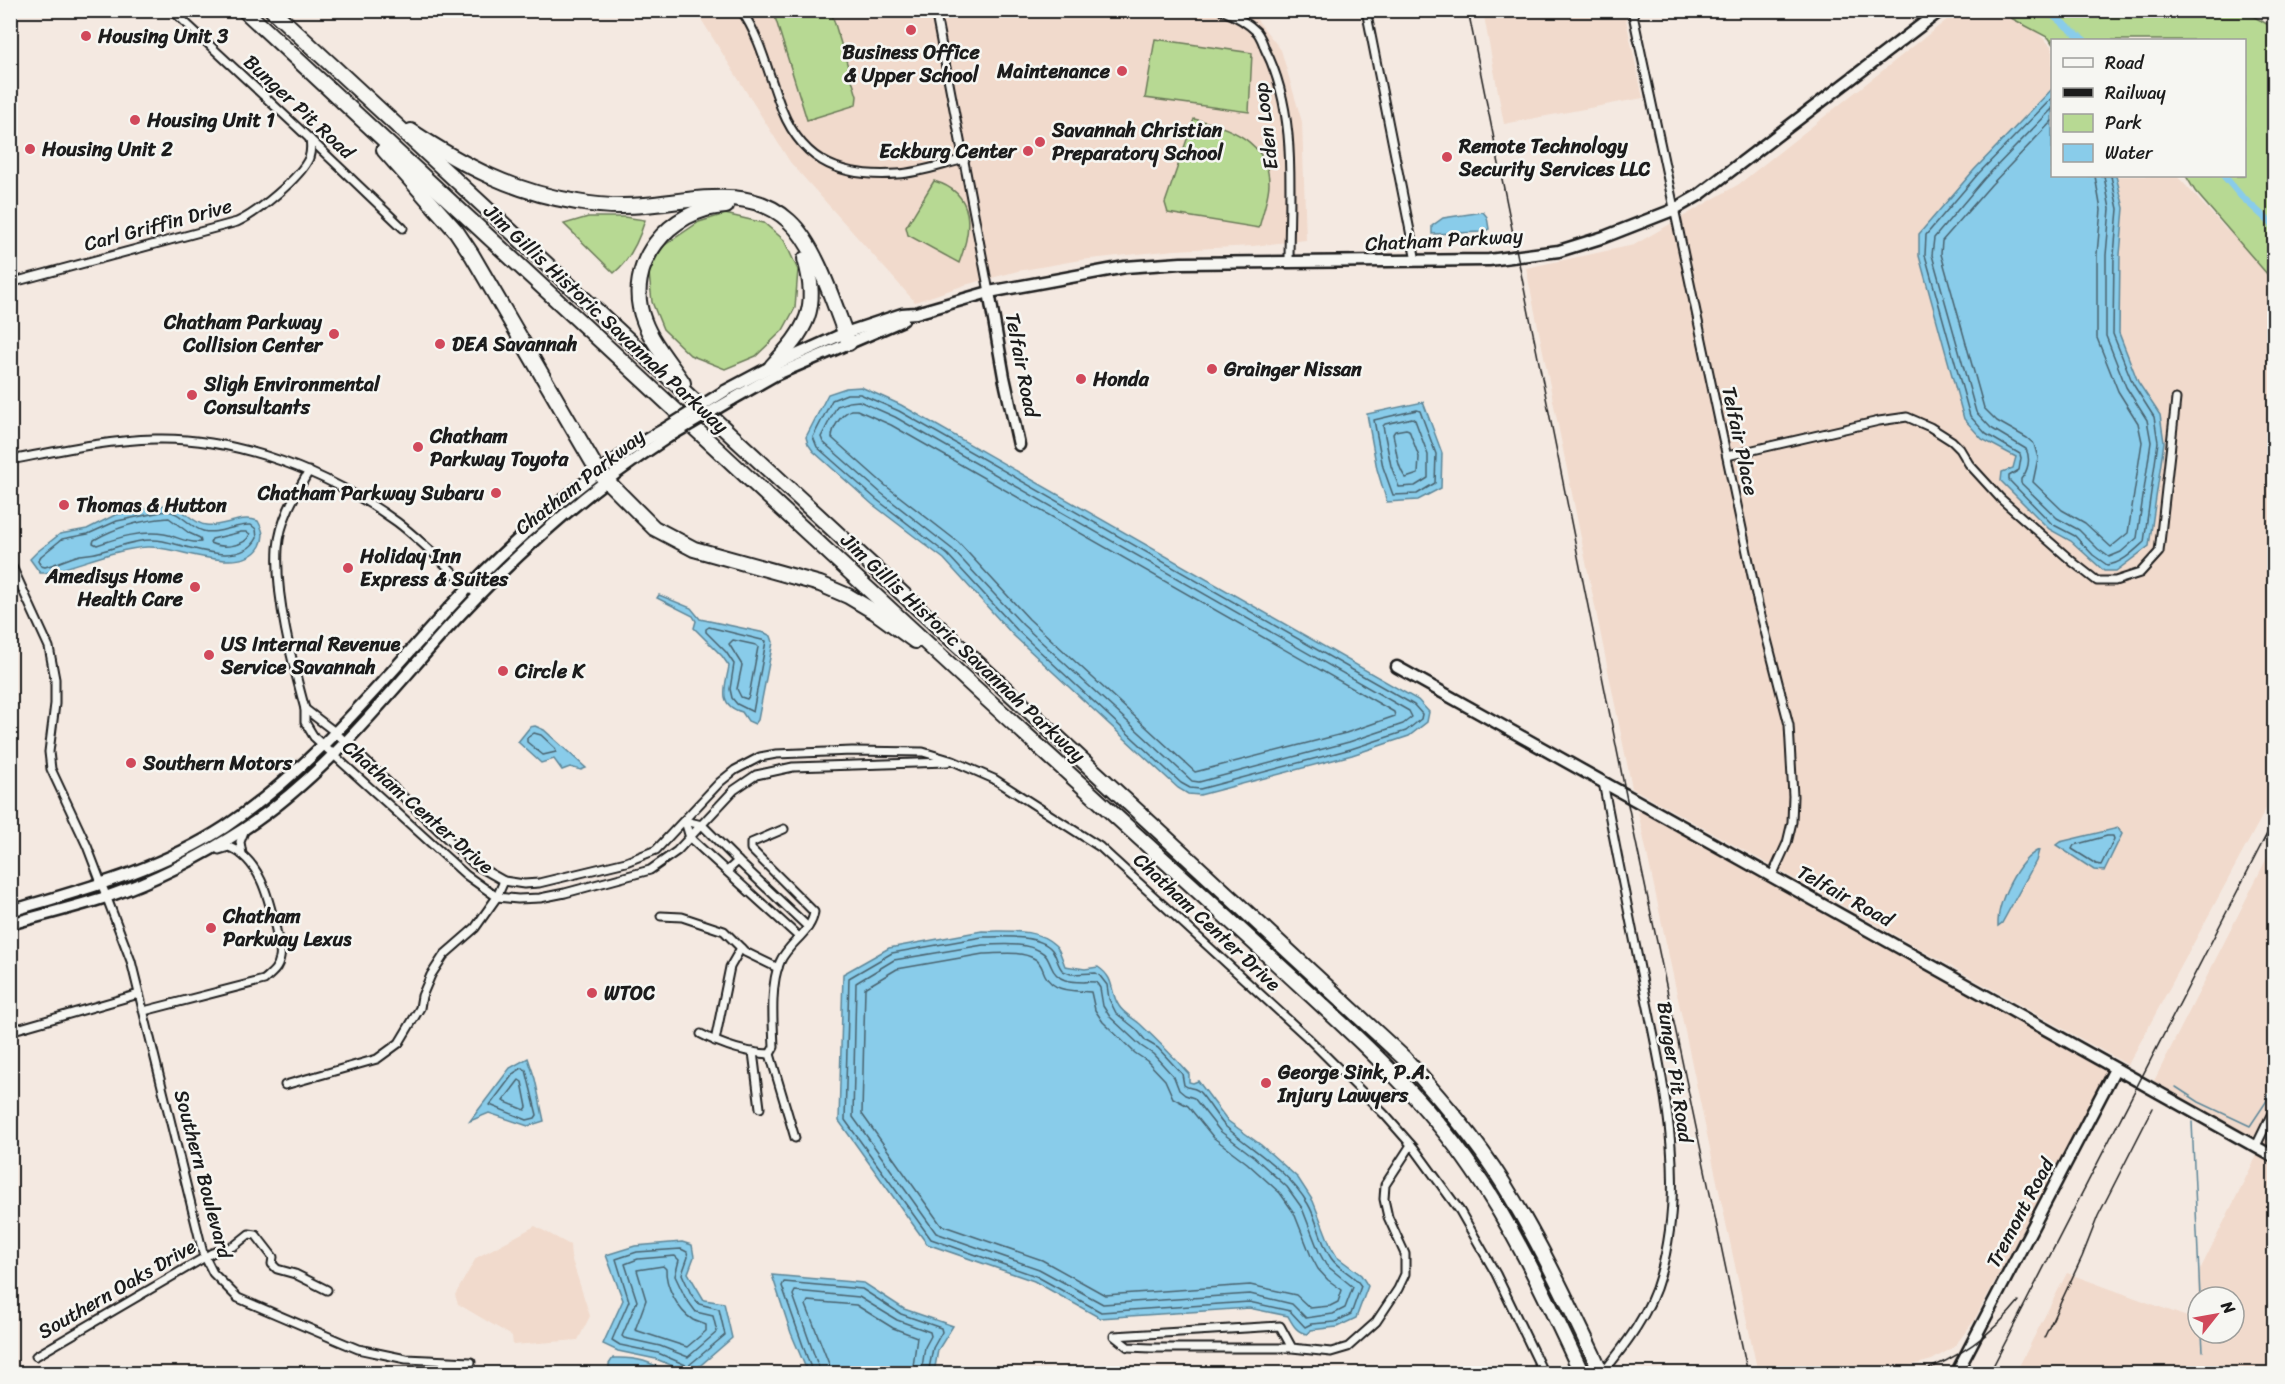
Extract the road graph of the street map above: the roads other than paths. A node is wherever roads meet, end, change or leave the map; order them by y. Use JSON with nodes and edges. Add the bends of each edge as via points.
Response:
{"nodes":[{"id":1,"x":172,"y":10,"type":"edge"},
{"id":2,"x":244,"y":10,"type":"edge"},
{"id":3,"x":272,"y":10,"type":"edge"},
{"id":4,"x":741,"y":10,"type":"edge"},
{"id":5,"x":935,"y":10,"type":"edge"},
{"id":6,"x":1221,"y":10,"type":"edge"},
{"id":7,"x":1366,"y":10,"type":"edge"},
{"id":8,"x":1632,"y":10,"type":"edge"},
{"id":9,"x":1941,"y":10,"type":"edge"},
{"id":10,"x":371,"y":104,"type":"junction"},
{"id":11,"x":348,"y":107,"type":"junction"},
{"id":12,"x":310,"y":139,"type":"junction"},
{"id":13,"x":965,"y":159,"type":"junction"},
{"id":14,"x":1673,"y":210,"type":"junction"},
{"id":15,"x":403,"y":228,"type":"dead end"},
{"id":16,"x":805,"y":259,"type":"junction"},
{"id":17,"x":1416,"y":261,"type":"junction"},
{"id":18,"x":1289,"y":263,"type":"junction"},
{"id":19,"x":10,"y":283,"type":"edge"},
{"id":20,"x":989,"y":292,"type":"junction"},
{"id":21,"x":844,"y":340,"type":"junction"},
{"id":22,"x":772,"y":366,"type":"junction"},
{"id":23,"x":728,"y":395,"type":"junction"},
{"id":24,"x":2176,"y":399,"type":"dead end"},
{"id":25,"x":694,"y":400,"type":"junction"},
{"id":26,"x":1019,"y":445,"type":"dead end"},
{"id":27,"x":1726,"y":456,"type":"junction"},
{"id":28,"x":10,"y":460,"type":"edge"},
{"id":29,"x":309,"y":471,"type":"junction"},
{"id":30,"x":602,"y":477,"type":"junction"},
{"id":31,"x":10,"y":562,"type":"edge"},
{"id":32,"x":469,"y":588,"type":"junction"},
{"id":33,"x":478,"y":596,"type":"junction"},
{"id":34,"x":1397,"y":667,"type":"dead end"},
{"id":35,"x":965,"y":678,"type":"junction"},
{"id":36,"x":305,"y":709,"type":"junction"},
{"id":37,"x":335,"y":732,"type":"junction"},
{"id":38,"x":345,"y":742,"type":"junction"},
{"id":39,"x":323,"y":744,"type":"junction"},
{"id":40,"x":332,"y":754,"type":"junction"},
{"id":41,"x":953,"y":761,"type":"junction"},
{"id":42,"x":1603,"y":782,"type":"junction"},
{"id":43,"x":685,"y":821,"type":"junction"},
{"id":44,"x":702,"y":825,"type":"junction"},
{"id":45,"x":245,"y":829,"type":"junction"},
{"id":46,"x":784,"y":829,"type":"dead end"},
{"id":47,"x":690,"y":838,"type":"junction"},
{"id":48,"x":242,"y":854,"type":"junction"},
{"id":49,"x":738,"y":861,"type":"junction"},
{"id":50,"x":727,"y":870,"type":"junction"},
{"id":51,"x":170,"y":871,"type":"junction"},
{"id":52,"x":1772,"y":876,"type":"junction"},
{"id":53,"x":504,"y":881,"type":"junction"},
{"id":54,"x":101,"y":885,"type":"junction"},
{"id":55,"x":106,"y":897,"type":"junction"},
{"id":56,"x":498,"y":897,"type":"junction"},
{"id":57,"x":10,"y":911,"type":"edge"},
{"id":58,"x":661,"y":916,"type":"dead end"},
{"id":59,"x":10,"y":924,"type":"edge"},
{"id":60,"x":808,"y":927,"type":"junction"},
{"id":61,"x":799,"y":937,"type":"junction"},
{"id":62,"x":741,"y":948,"type":"junction"},
{"id":63,"x":778,"y":968,"type":"junction"},
{"id":64,"x":139,"y":994,"type":"junction"},
{"id":65,"x":144,"y":1011,"type":"junction"},
{"id":66,"x":10,"y":1031,"type":"edge"},
{"id":67,"x":701,"y":1034,"type":"dead end"},
{"id":68,"x":715,"y":1041,"type":"junction"},
{"id":69,"x":753,"y":1052,"type":"junction"},
{"id":70,"x":770,"y":1054,"type":"junction"},
{"id":71,"x":2115,"y":1069,"type":"junction"},
{"id":72,"x":285,"y":1085,"type":"dead end"},
{"id":73,"x":760,"y":1108,"type":"dead end"},
{"id":74,"x":2274,"y":1109,"type":"edge"},
{"id":75,"x":795,"y":1138,"type":"dead end"},
{"id":76,"x":1410,"y":1145,"type":"junction"},
{"id":77,"x":2256,"y":1146,"type":"junction"},
{"id":78,"x":2274,"y":1157,"type":"edge"},
{"id":79,"x":205,"y":1257,"type":"junction"},
{"id":80,"x":327,"y":1290,"type":"dead end"},
{"id":81,"x":1292,"y":1348,"type":"junction"},
{"id":82,"x":36,"y":1356,"type":"dead end"},
{"id":83,"x":471,"y":1362,"type":"dead end"},
{"id":84,"x":1580,"y":1369,"type":"edge"},
{"id":85,"x":1544,"y":1374,"type":"edge"},
{"id":86,"x":1602,"y":1374,"type":"edge"},
{"id":87,"x":1956,"y":1374,"type":"edge"}],
"edges":[{"from":1,"to":12,"type":"street","name":"Bunger Pit Road"},
{"from":2,"to":11,"type":"highway","name":"Jim Gillis Historic Savannah Parkway"},
{"from":3,"to":10,"type":"highway","name":"Jim Gillis Historic Savannah Parkway"},
{"from":4,"to":13,"type":"street","via":[[753,27],[785,120],[802,146],[830,165],[854,174],[899,174]]},
{"from":5,"to":13,"type":"street"},
{"from":6,"to":18,"type":"street","name":"Eden Loop","via":[[1236,16],[1257,33],[1276,70],[1285,114],[1289,166]]},
{"from":7,"to":17,"type":"street"},
{"from":8,"to":14,"type":"street","name":"Telfair Place"},
{"from":9,"to":14,"type":"main road","name":"Chatham Parkway","via":[[1700,195]]},
{"from":10,"to":21,"type":"highway","via":[[465,165],[505,184],[549,197],[620,206],[736,197],[770,208],[791,222],[809,246]]},
{"from":10,"to":25,"type":"highway","name":"Jim Gillis Historic Savannah Parkway"},
{"from":11,"to":30,"type":"highway","via":[[456,231]]},
{"from":11,"to":35,"type":"highway","name":"Jim Gillis Historic Savannah Parkway"},
{"from":12,"to":15,"type":"street","name":"Bunger Pit Road"},
{"from":12,"to":19,"type":"street","name":"Carl Griffin Drive","via":[[310,154],[299,172],[250,216]]},
{"from":13,"to":20,"type":"street"},
{"from":14,"to":17,"type":"main road","name":"Chatham Parkway","via":[[1559,251],[1489,260]]},
{"from":14,"to":27,"type":"street","name":"Telfair Place"},
{"from":16,"to":21,"type":"highway"},
{"from":16,"to":22,"type":"highway","via":[[812,296],[807,320],[797,339]]},
{"from":16,"to":25,"type":"highway","via":[[784,228],[754,210],[733,206],[697,211],[661,235],[650,250],[639,282],[643,319]]},
{"from":17,"to":18,"type":"main road","name":"Chatham Parkway"},
{"from":18,"to":20,"type":"main road","name":"Chatham Parkway","via":[[1125,267]]},
{"from":20,"to":21,"type":"main road","name":"Chatham Parkway","via":[[916,313]]},
{"from":20,"to":26,"type":"main road","name":"Telfair Road"},
{"from":21,"to":22,"type":"main road","name":"Chatham Parkway"},
{"from":21,"to":23,"type":"main road","name":"Chatham Parkway"},
{"from":22,"to":23,"type":"main road","name":"Chatham Parkway"},
{"from":23,"to":30,"type":"main road","name":"Chatham Parkway","bridge":true},
{"from":24,"to":27,"type":"street","via":[[2158,552],[2140,573],[2115,581],[2097,581],[2074,563],[2001,499],[1952,441],[1907,417]]},
{"from":25,"to":86,"type":"highway","name":"Jim Gillis Historic Savannah Parkway","via":[[1404,1058],[1456,1118],[1502,1182],[1539,1246]]},
{"from":27,"to":52,"type":"street","name":"Telfair Place","via":[[1789,725],[1792,822]]},
{"from":28,"to":29,"type":"street","via":[[91,445],[156,439],[232,447]]},
{"from":29,"to":32,"type":"street","via":[[357,495],[397,523]]},
{"from":29,"to":36,"type":"street","name":"Chatham Center Drive","via":[[289,506],[278,547],[280,596]]},
{"from":30,"to":32,"type":"main road","name":"Chatham Parkway","via":[[536,525]]},
{"from":30,"to":33,"type":"main road","name":"Chatham Parkway"},
{"from":30,"to":35,"type":"highway","via":[[654,528],[677,542],[795,576],[848,596]]},
{"from":31,"to":54,"type":"street","name":"Southern Boulevard","via":[[49,647],[55,679],[51,769]]},
{"from":32,"to":33,"type":"street"},
{"from":32,"to":37,"type":"main road","name":"Chatham Parkway"},
{"from":33,"to":38,"type":"main road","name":"Chatham Parkway"},
{"from":34,"to":42,"type":"main road","name":"Telfair Road"},
{"from":35,"to":84,"type":"highway","name":"Jim Gillis Historic Savannah Parkway","via":[[1402,1082],[1472,1168],[1519,1246]]},
{"from":36,"to":37,"type":"street","name":"Chatham Center Drive"},
{"from":36,"to":39,"type":"street","name":"Chatham Center Drive","via":[[307,727]]},
{"from":37,"to":38,"type":"street","name":"Chatham Center Drive"},
{"from":37,"to":39,"type":"main road","name":"Chatham Parkway"},
{"from":38,"to":40,"type":"main road","name":"Chatham Parkway"},
{"from":38,"to":53,"type":"street","name":"Chatham Center Drive","via":[[474,864]]},
{"from":39,"to":40,"type":"street","name":"Chatham Center Drive"},
{"from":39,"to":54,"type":"main road","name":"Chatham Parkway","via":[[289,778],[224,827],[164,860]]},
{"from":40,"to":45,"type":"main road","name":"Chatham Parkway"},
{"from":40,"to":56,"type":"street","name":"Chatham Center Drive","via":[[466,875]]},
{"from":41,"to":43,"type":"street","name":"Chatham Center Drive","via":[[922,752],[894,750],[760,757],[720,782]]},
{"from":41,"to":44,"type":"street","name":"Chatham Center Drive","via":[[772,770],[745,781]]},
{"from":41,"to":76,"type":"street","name":"Chatham Center Drive","via":[[994,779],[1100,847],[1316,1045],[1385,1114]]},
{"from":42,"to":52,"type":"main road","name":"Telfair Road"},
{"from":42,"to":86,"type":"street","name":"Bunger Pit Road","via":[[1668,1110],[1673,1179],[1667,1250],[1660,1278],[1641,1320]]},
{"from":43,"to":44,"type":"street"},
{"from":43,"to":47,"type":"street"},
{"from":43,"to":53,"type":"street","name":"Chatham Center Drive","via":[[665,843],[644,856],[539,883]]},
{"from":44,"to":47,"type":"street","name":"Chatham Center Drive"},
{"from":44,"to":49,"type":"street"},
{"from":45,"to":48,"type":"street","via":[[240,842]]},
{"from":45,"to":51,"type":"main road","name":"Chatham Parkway"},
{"from":46,"to":60,"type":"street","via":[[751,843],[751,849],[814,912]]},
{"from":47,"to":50,"type":"street"},
{"from":47,"to":56,"type":"street","name":"Chatham Center Drive","via":[[650,870],[540,898]]},
{"from":48,"to":51,"type":"street","via":[[223,847],[184,870]]},
{"from":48,"to":65,"type":"street","via":[[264,885],[281,956],[275,971],[264,980]]},
{"from":49,"to":50,"type":"street"},
{"from":49,"to":60,"type":"street"},
{"from":50,"to":61,"type":"street"},
{"from":51,"to":55,"type":"main road","name":"Chatham Parkway"},
{"from":52,"to":71,"type":"main road","name":"Telfair Road"},
{"from":53,"to":56,"type":"street"},
{"from":54,"to":55,"type":"street","name":"Southern Boulevard"},
{"from":54,"to":57,"type":"main road","name":"Chatham Parkway"},
{"from":55,"to":59,"type":"main road","name":"Chatham Parkway"},
{"from":55,"to":64,"type":"street","name":"Southern Boulevard","via":[[131,961]]},
{"from":56,"to":72,"type":"street","via":[[475,928],[444,955],[399,1043],[377,1059]]},
{"from":58,"to":62,"type":"street","via":[[682,917],[724,931]]},
{"from":60,"to":61,"type":"street"},
{"from":61,"to":63,"type":"street"},
{"from":62,"to":63,"type":"street"},
{"from":62,"to":68,"type":"street","via":[[730,967]]},
{"from":63,"to":70,"type":"street","via":[[774,1047]]},
{"from":64,"to":65,"type":"street","name":"Southern Boulevard"},
{"from":64,"to":66,"type":"street"},
{"from":65,"to":79,"type":"street","name":"Southern Boulevard"},
{"from":67,"to":68,"type":"street"},
{"from":68,"to":69,"type":"street"},
{"from":69,"to":70,"type":"street"},
{"from":69,"to":73,"type":"street"},
{"from":70,"to":75,"type":"street"},
{"from":71,"to":77,"type":"main road","name":"Telfair Road"},
{"from":71,"to":87,"type":"main road","name":"Tremont Road"},
{"from":74,"to":77,"type":"street"},
{"from":76,"to":81,"type":"street","via":[[1385,1185],[1388,1217],[1405,1254],[1405,1274],[1398,1288],[1376,1322],[1348,1347],[1331,1352]]},
{"from":76,"to":85,"type":"street","name":"Chatham Center Drive","via":[[1460,1211]]},
{"from":77,"to":78,"type":"main road","name":"Telfair Road"},
{"from":79,"to":80,"type":"street","name":"Southern Oaks Drive","via":[[249,1234],[256,1235],[277,1269]]},
{"from":79,"to":82,"type":"street","name":"Southern Oaks Drive"},
{"from":79,"to":83,"type":"street","name":"Southern Boulevard","via":[[213,1273],[238,1298],[341,1342],[406,1359]]},
{"from":81,"to":81,"type":"street","via":[[1128,1347],[1114,1336],[1280,1326]]}]}
